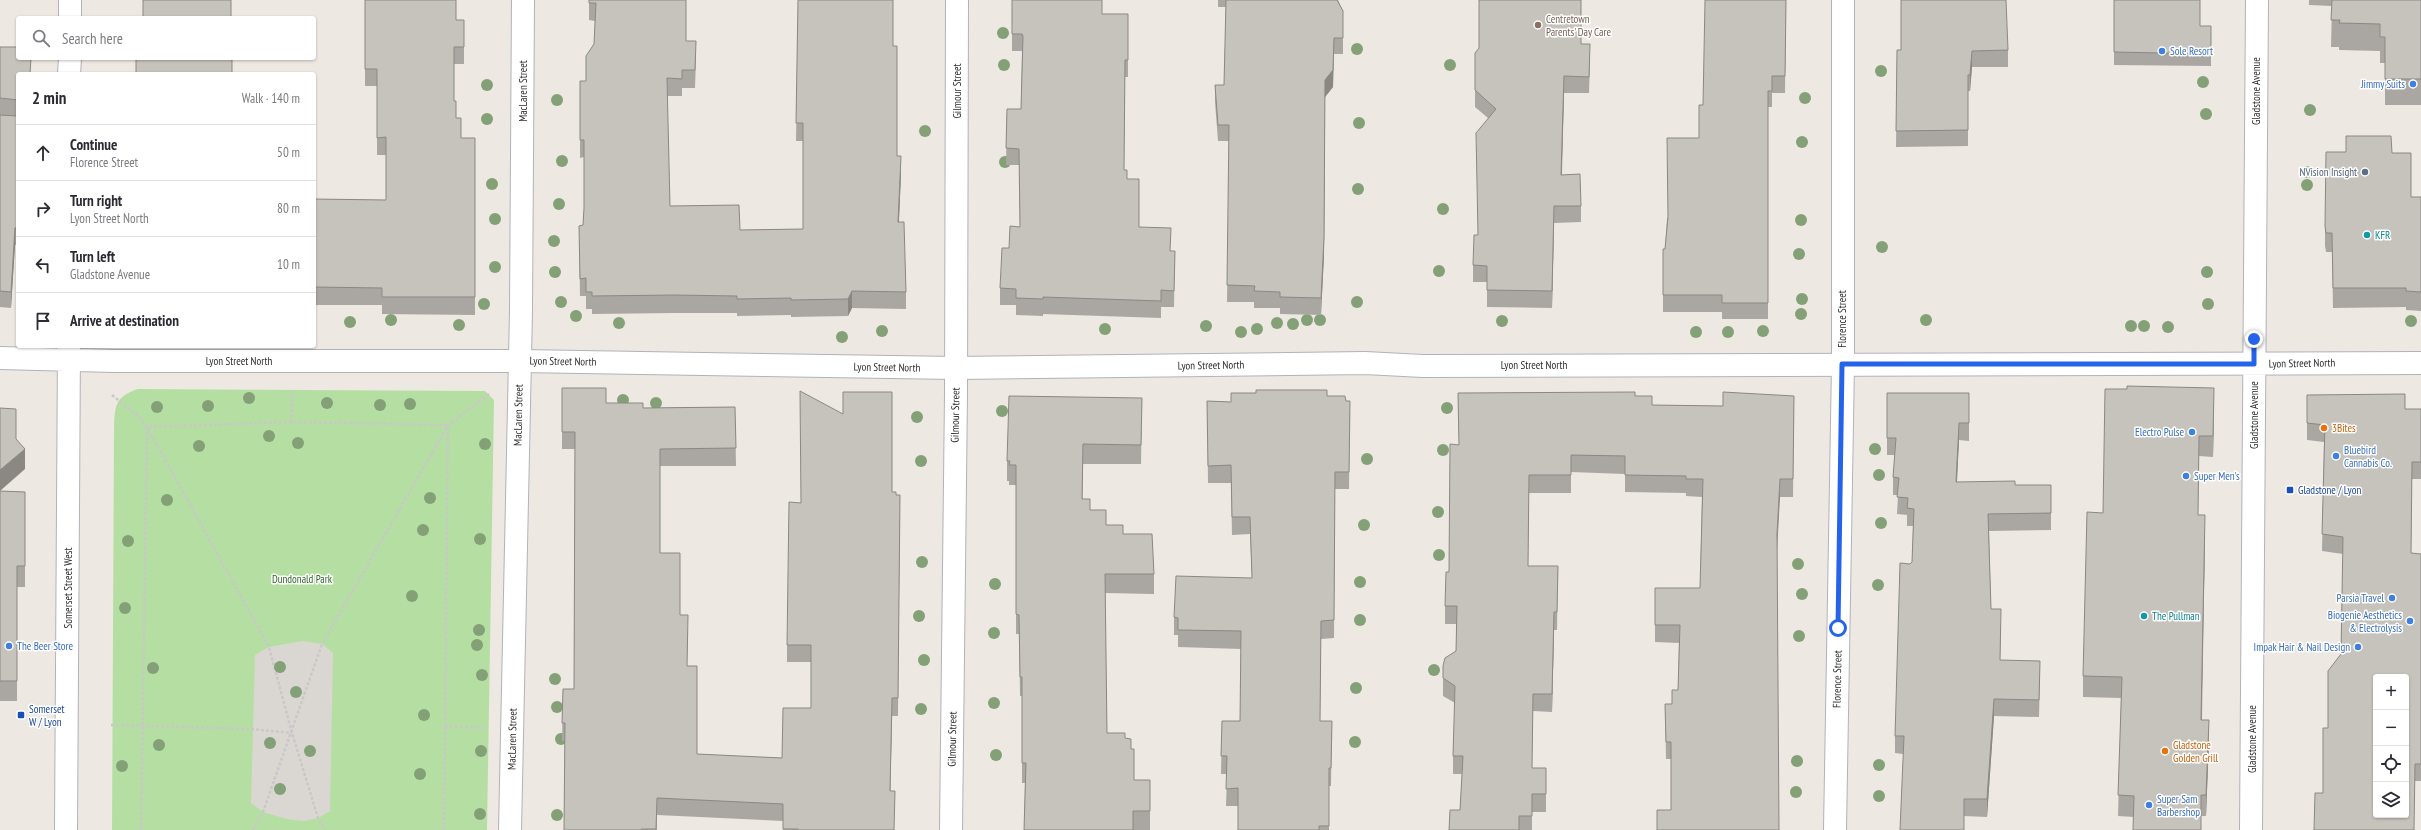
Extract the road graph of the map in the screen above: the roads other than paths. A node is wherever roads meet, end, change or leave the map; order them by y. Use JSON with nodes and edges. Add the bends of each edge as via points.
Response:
{"nodes":[{"id":1,"x":70,"y":0,"type":"edge"},
{"id":2,"x":523,"y":0,"type":"edge"},
{"id":3,"x":957,"y":0,"type":"edge"},
{"id":4,"x":1843,"y":0,"type":"edge"},
{"id":5,"x":2257,"y":0,"type":"edge"},
{"id":6,"x":70,"y":16,"type":"edge"},
{"id":7,"x":70,"y":60,"type":"edge"},
{"id":8,"x":70,"y":72,"type":"edge"},
{"id":9,"x":69,"y":353,"type":"edge"},
{"id":10,"x":0,"y":358,"type":"edge"},
{"id":11,"x":520,"y":361,"type":"junction"},
{"id":12,"x":2421,"y":363,"type":"edge"},
{"id":13,"x":1842,"y":364,"type":"junction"},
{"id":14,"x":2254,"y":364,"type":"junction"},
{"id":15,"x":956,"y":368,"type":"junction"},
{"id":16,"x":66,"y":830,"type":"edge"},
{"id":17,"x":510,"y":830,"type":"edge"},
{"id":18,"x":951,"y":830,"type":"edge"},
{"id":19,"x":1834,"y":830,"type":"edge"},
{"id":20,"x":2251,"y":830,"type":"edge"}],
"edges":[{"from":1,"to":6,"type":"main road"},
{"from":2,"to":11,"type":"main road","name":"MacLaren Street"},
{"from":3,"to":15,"type":"main road","name":"Gilmour Street"},
{"from":4,"to":13,"type":"main road","name":"Florence Street"},
{"from":5,"to":14,"type":"main road","name":"Gladstone Avenue"},
{"from":7,"to":8,"type":"main road"},
{"from":9,"to":10,"type":"main road","name":"Lyon Street North"},
{"from":9,"to":11,"type":"main road","name":"Lyon Street North"},
{"from":9,"to":16,"type":"main road","name":"Somerset Street West"},
{"from":11,"to":15,"type":"main road","name":"Lyon Street North"},
{"from":11,"to":17,"type":"main road","name":"MacLaren Street"},
{"from":12,"to":14,"type":"main road","name":"Lyon Street North"},
{"from":13,"to":14,"type":"main road","name":"Lyon Street North"},
{"from":13,"to":15,"type":"main road","name":"Lyon Street North","via":[[1424,366],[1357,363]]},
{"from":13,"to":19,"type":"main road","name":"Florence Street"},
{"from":14,"to":20,"type":"main road","name":"Gladstone Avenue"},
{"from":15,"to":18,"type":"main road","name":"Gilmour Street"}]}
